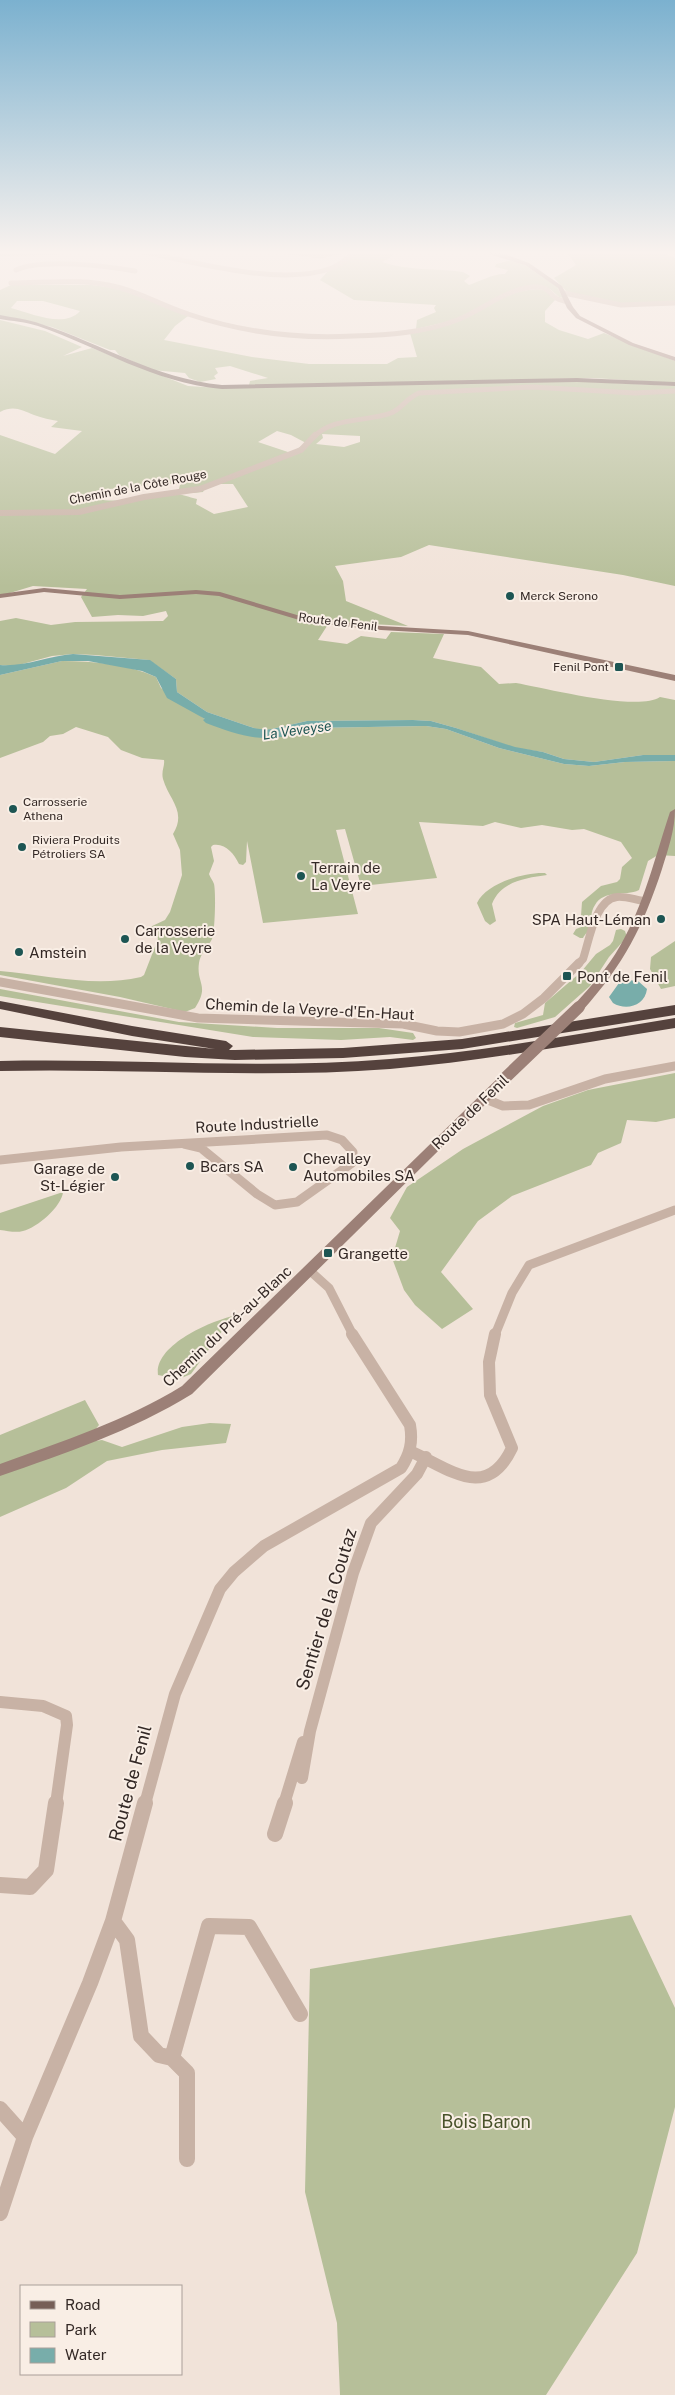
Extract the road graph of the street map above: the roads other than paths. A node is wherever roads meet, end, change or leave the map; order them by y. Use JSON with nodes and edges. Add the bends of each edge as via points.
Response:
{"nodes":[{"id":1,"x":132,"y":363,"type":"edge"},
{"id":2,"x":675,"y":384,"type":"edge"},
{"id":3,"x":675,"y":391,"type":"edge"},
{"id":4,"x":0,"y":513,"type":"edge"},
{"id":5,"x":0,"y":596,"type":"edge"},
{"id":6,"x":675,"y":678,"type":"edge"},
{"id":7,"x":675,"y":812,"type":"edge"},
{"id":8,"x":644,"y":901,"type":"junction"},
{"id":9,"x":0,"y":982,"type":"edge"},
{"id":10,"x":0,"y":1005,"type":"edge"},
{"id":11,"x":675,"y":1010,"type":"edge"},
{"id":12,"x":675,"y":1023,"type":"edge"},
{"id":13,"x":0,"y":1032,"type":"edge"},
{"id":14,"x":0,"y":1040,"type":"edge"},
{"id":15,"x":310,"y":1054,"type":"junction"},
{"id":16,"x":0,"y":1066,"type":"edge"},
{"id":17,"x":675,"y":1066,"type":"edge"},
{"id":18,"x":297,"y":1068,"type":"junction"},
{"id":19,"x":483,"y":1098,"type":"junction"},
{"id":20,"x":184,"y":1144,"type":"junction"},
{"id":21,"x":0,"y":1160,"type":"edge"},
{"id":22,"x":675,"y":1210,"type":"edge"},
{"id":23,"x":309,"y":1270,"type":"junction"},
{"id":24,"x":412,"y":1452,"type":"junction"},
{"id":25,"x":426,"y":1457,"type":"junction"},
{"id":26,"x":0,"y":1470,"type":"edge"},
{"id":27,"x":0,"y":1702,"type":"edge"},
{"id":28,"x":310,"y":1731,"type":"junction"},
{"id":29,"x":302,"y":1778,"type":"dead end"},
{"id":30,"x":275,"y":1834,"type":"dead end"},
{"id":31,"x":0,"y":1885,"type":"edge"},
{"id":32,"x":113,"y":1921,"type":"junction"},
{"id":33,"x":300,"y":2014,"type":"dead end"},
{"id":34,"x":172,"y":2058,"type":"junction"},
{"id":35,"x":0,"y":2109,"type":"edge"},
{"id":36,"x":25,"y":2137,"type":"junction"},
{"id":37,"x":186,"y":2159,"type":"dead end"},
{"id":38,"x":0,"y":2213,"type":"edge"}],
"edges":[{"from":1,"to":2,"type":"main road","via":[[196,385],[231,387],[577,380]]},
{"from":3,"to":4,"type":"street","name":"Chemin de la Côte Rouge","via":[[532,387],[419,393],[407,398],[396,411],[326,427],[296,452],[200,489],[144,497],[79,512]]},
{"from":5,"to":6,"type":"street","name":"Route de Fenil","via":[[44,590],[120,597],[220,594],[306,620],[468,633]]},
{"from":7,"to":8,"type":"street","name":"Route de Fenil"},
{"from":8,"to":9,"type":"street","name":"Chemin de la Veyre-d'En-Haut","via":[[617,897],[604,902],[583,959],[562,980],[523,1014],[493,1027],[459,1032],[402,1024],[198,1018]]},
{"from":8,"to":19,"type":"street","name":"Route de Fenil","bridge":true,"via":[[626,945],[606,975],[579,1007]]},
{"from":10,"to":15,"type":"highway","via":[[190,1041]]},
{"from":11,"to":15,"type":"highway","via":[[462,1044]]},
{"from":12,"to":18,"type":"highway","via":[[448,1058]]},
{"from":13,"to":15,"type":"highway","via":[[185,1052]]},
{"from":14,"to":18,"type":"highway","via":[[123,1055]]},
{"from":16,"to":18,"type":"highway"},
{"from":17,"to":19,"type":"street","via":[[605,1079],[529,1105],[503,1106]]},
{"from":19,"to":23,"type":"street","name":"Route de Fenil"},
{"from":20,"to":20,"type":"street","name":"Route Industrielle","via":[[201,1148],[275,1205],[298,1202],[352,1163],[353,1152],[342,1140],[327,1135]]},
{"from":20,"to":21,"type":"street","name":"Route Industrielle"},
{"from":22,"to":25,"type":"street","via":[[529,1264],[514,1285],[502,1311],[490,1359],[490,1395],[512,1448],[501,1469],[483,1478],[459,1475]]},
{"from":23,"to":24,"type":"street","via":[[329,1288],[356,1341],[410,1425]]},
{"from":23,"to":26,"type":"street","name":"Chemin du Pré-au-Blanc","via":[[187,1390],[158,1409]]},
{"from":24,"to":25,"type":"street"},
{"from":24,"to":32,"type":"street","name":"Route de Fenil","via":[[402,1468],[264,1546],[220,1589],[175,1694]]},
{"from":25,"to":28,"type":"street","name":"Sentier de la Coutaz","via":[[417,1474],[371,1523],[353,1573]]},
{"from":27,"to":31,"type":"street","via":[[47,1706],[66,1716],[67,1725],[46,1870],[30,1888]]},
{"from":28,"to":29,"type":"street","name":"Sentier de la Coutaz"},
{"from":28,"to":30,"type":"street","name":"Sentier de la Coutaz","via":[[301,1745]]},
{"from":32,"to":34,"type":"street","via":[[127,1940],[141,2036],[159,2055]]},
{"from":32,"to":36,"type":"street","name":"Route de Fenil"},
{"from":33,"to":34,"type":"street","via":[[249,1927],[209,1926]]},
{"from":34,"to":37,"type":"street","via":[[187,2074]]},
{"from":35,"to":36,"type":"street"},
{"from":36,"to":38,"type":"street","name":"Route de Fenil"}]}
